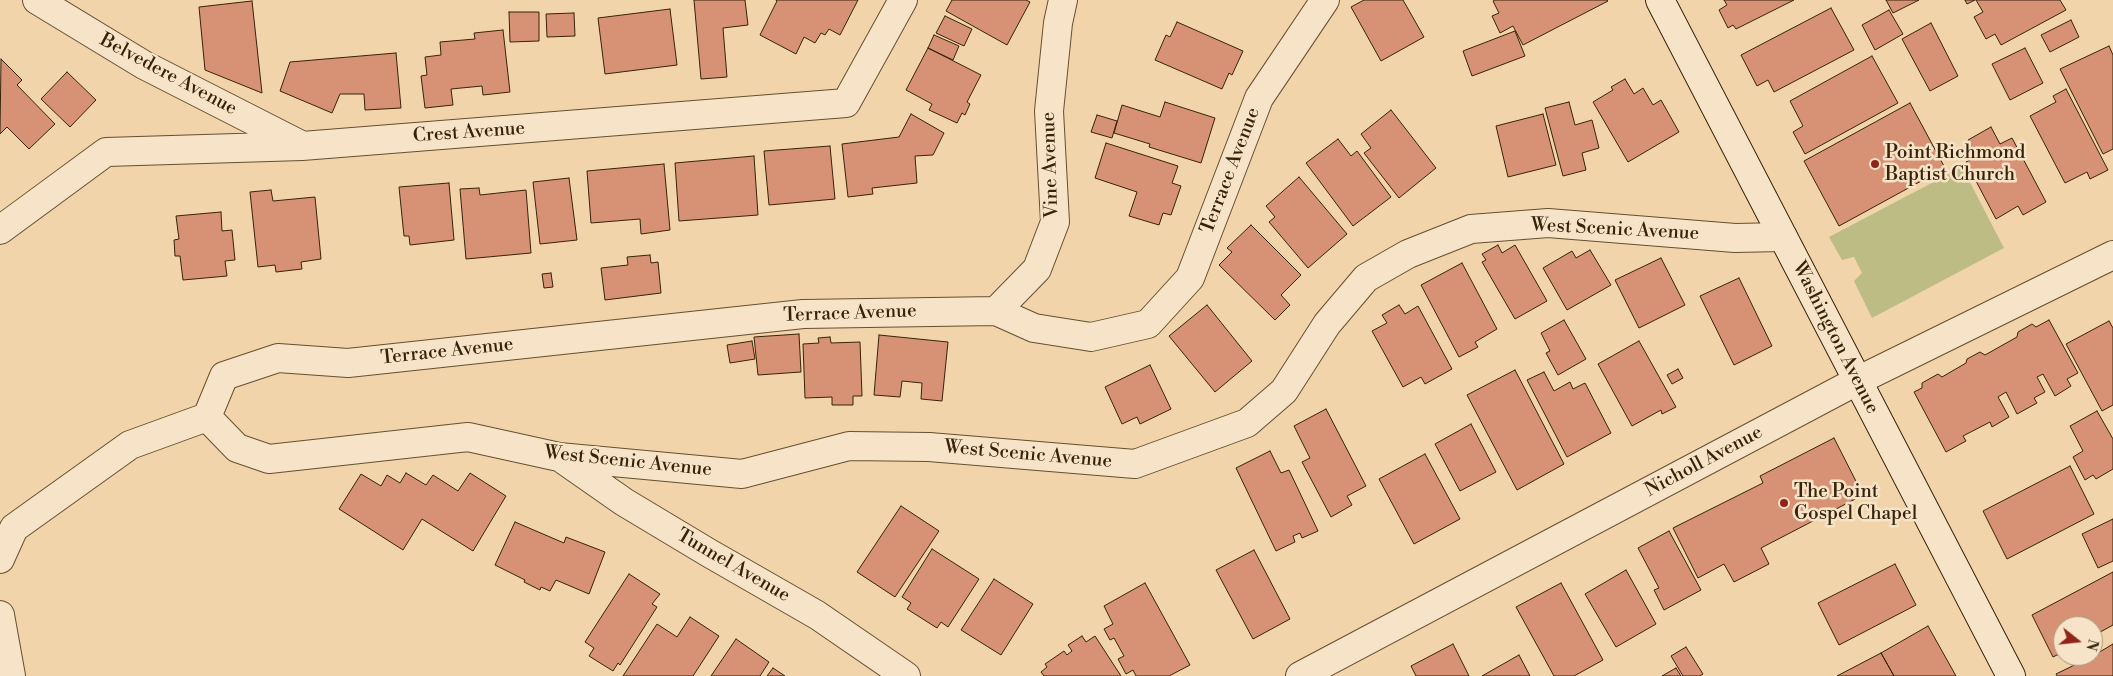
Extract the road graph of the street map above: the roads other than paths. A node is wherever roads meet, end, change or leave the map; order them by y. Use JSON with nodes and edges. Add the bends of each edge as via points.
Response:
{"nodes":[{"id":1,"x":37,"y":0,"type":"edge"},
{"id":2,"x":903,"y":0,"type":"edge"},
{"id":3,"x":1063,"y":0,"type":"edge"},
{"id":4,"x":1325,"y":0,"type":"edge"},
{"id":5,"x":1660,"y":0,"type":"edge"},
{"id":6,"x":302,"y":146,"type":"junction"},
{"id":7,"x":0,"y":230,"type":"edge"},
{"id":8,"x":1783,"y":237,"type":"junction"},
{"id":9,"x":2113,"y":255,"type":"edge"},
{"id":10,"x":996,"y":311,"type":"junction"},
{"id":11,"x":1857,"y":381,"type":"junction"},
{"id":12,"x":207,"y":417,"type":"junction"},
{"id":13,"x":559,"y":457,"type":"junction"},
{"id":14,"x":0,"y":560,"type":"edge"},
{"id":15,"x":0,"y":615,"type":"edge"},
{"id":16,"x":11,"y":676,"type":"edge"},
{"id":17,"x":906,"y":676,"type":"edge"},
{"id":18,"x":1300,"y":676,"type":"edge"},
{"id":19,"x":2011,"y":676,"type":"edge"}],
"edges":[{"from":1,"to":6,"type":"street","name":"Belvedere Avenue","via":[[144,65]]},
{"from":2,"to":6,"type":"street","name":"Crest Avenue","via":[[846,103]]},
{"from":3,"to":10,"type":"street","name":"Vine Avenue","via":[[1049,111],[1055,222],[1036,269]]},
{"from":4,"to":10,"type":"street","name":"Terrace Avenue","via":[[1259,98],[1190,278],[1148,324],[1092,337],[1034,328]]},
{"from":5,"to":8,"type":"street","name":"Washington Avenue"},
{"from":6,"to":7,"type":"street","name":"Crest Avenue","via":[[106,152]]},
{"from":8,"to":11,"type":"street","name":"Washington Avenue"},
{"from":8,"to":13,"type":"street","name":"West Scenic Avenue","via":[[1734,238],[1548,223],[1471,229],[1408,254],[1366,278],[1327,324],[1284,391],[1247,423],[1135,464],[902,446],[849,446],[742,474]]},
{"from":9,"to":11,"type":"street","name":"Nicholl Avenue"},
{"from":10,"to":12,"type":"street","name":"Terrace Avenue","via":[[803,314],[348,363],[278,358],[224,376]]},
{"from":11,"to":18,"type":"street","name":"Nicholl Avenue"},
{"from":11,"to":19,"type":"street","name":"Washington Avenue"},
{"from":12,"to":13,"type":"street","name":"West Scenic Avenue","via":[[238,448],[268,459],[468,437]]},
{"from":12,"to":14,"type":"street","via":[[130,445],[14,528]]},
{"from":13,"to":17,"type":"street","name":"Tunnel Avenue","via":[[632,507],[817,615]]},
{"from":15,"to":16,"type":"street"}]}
